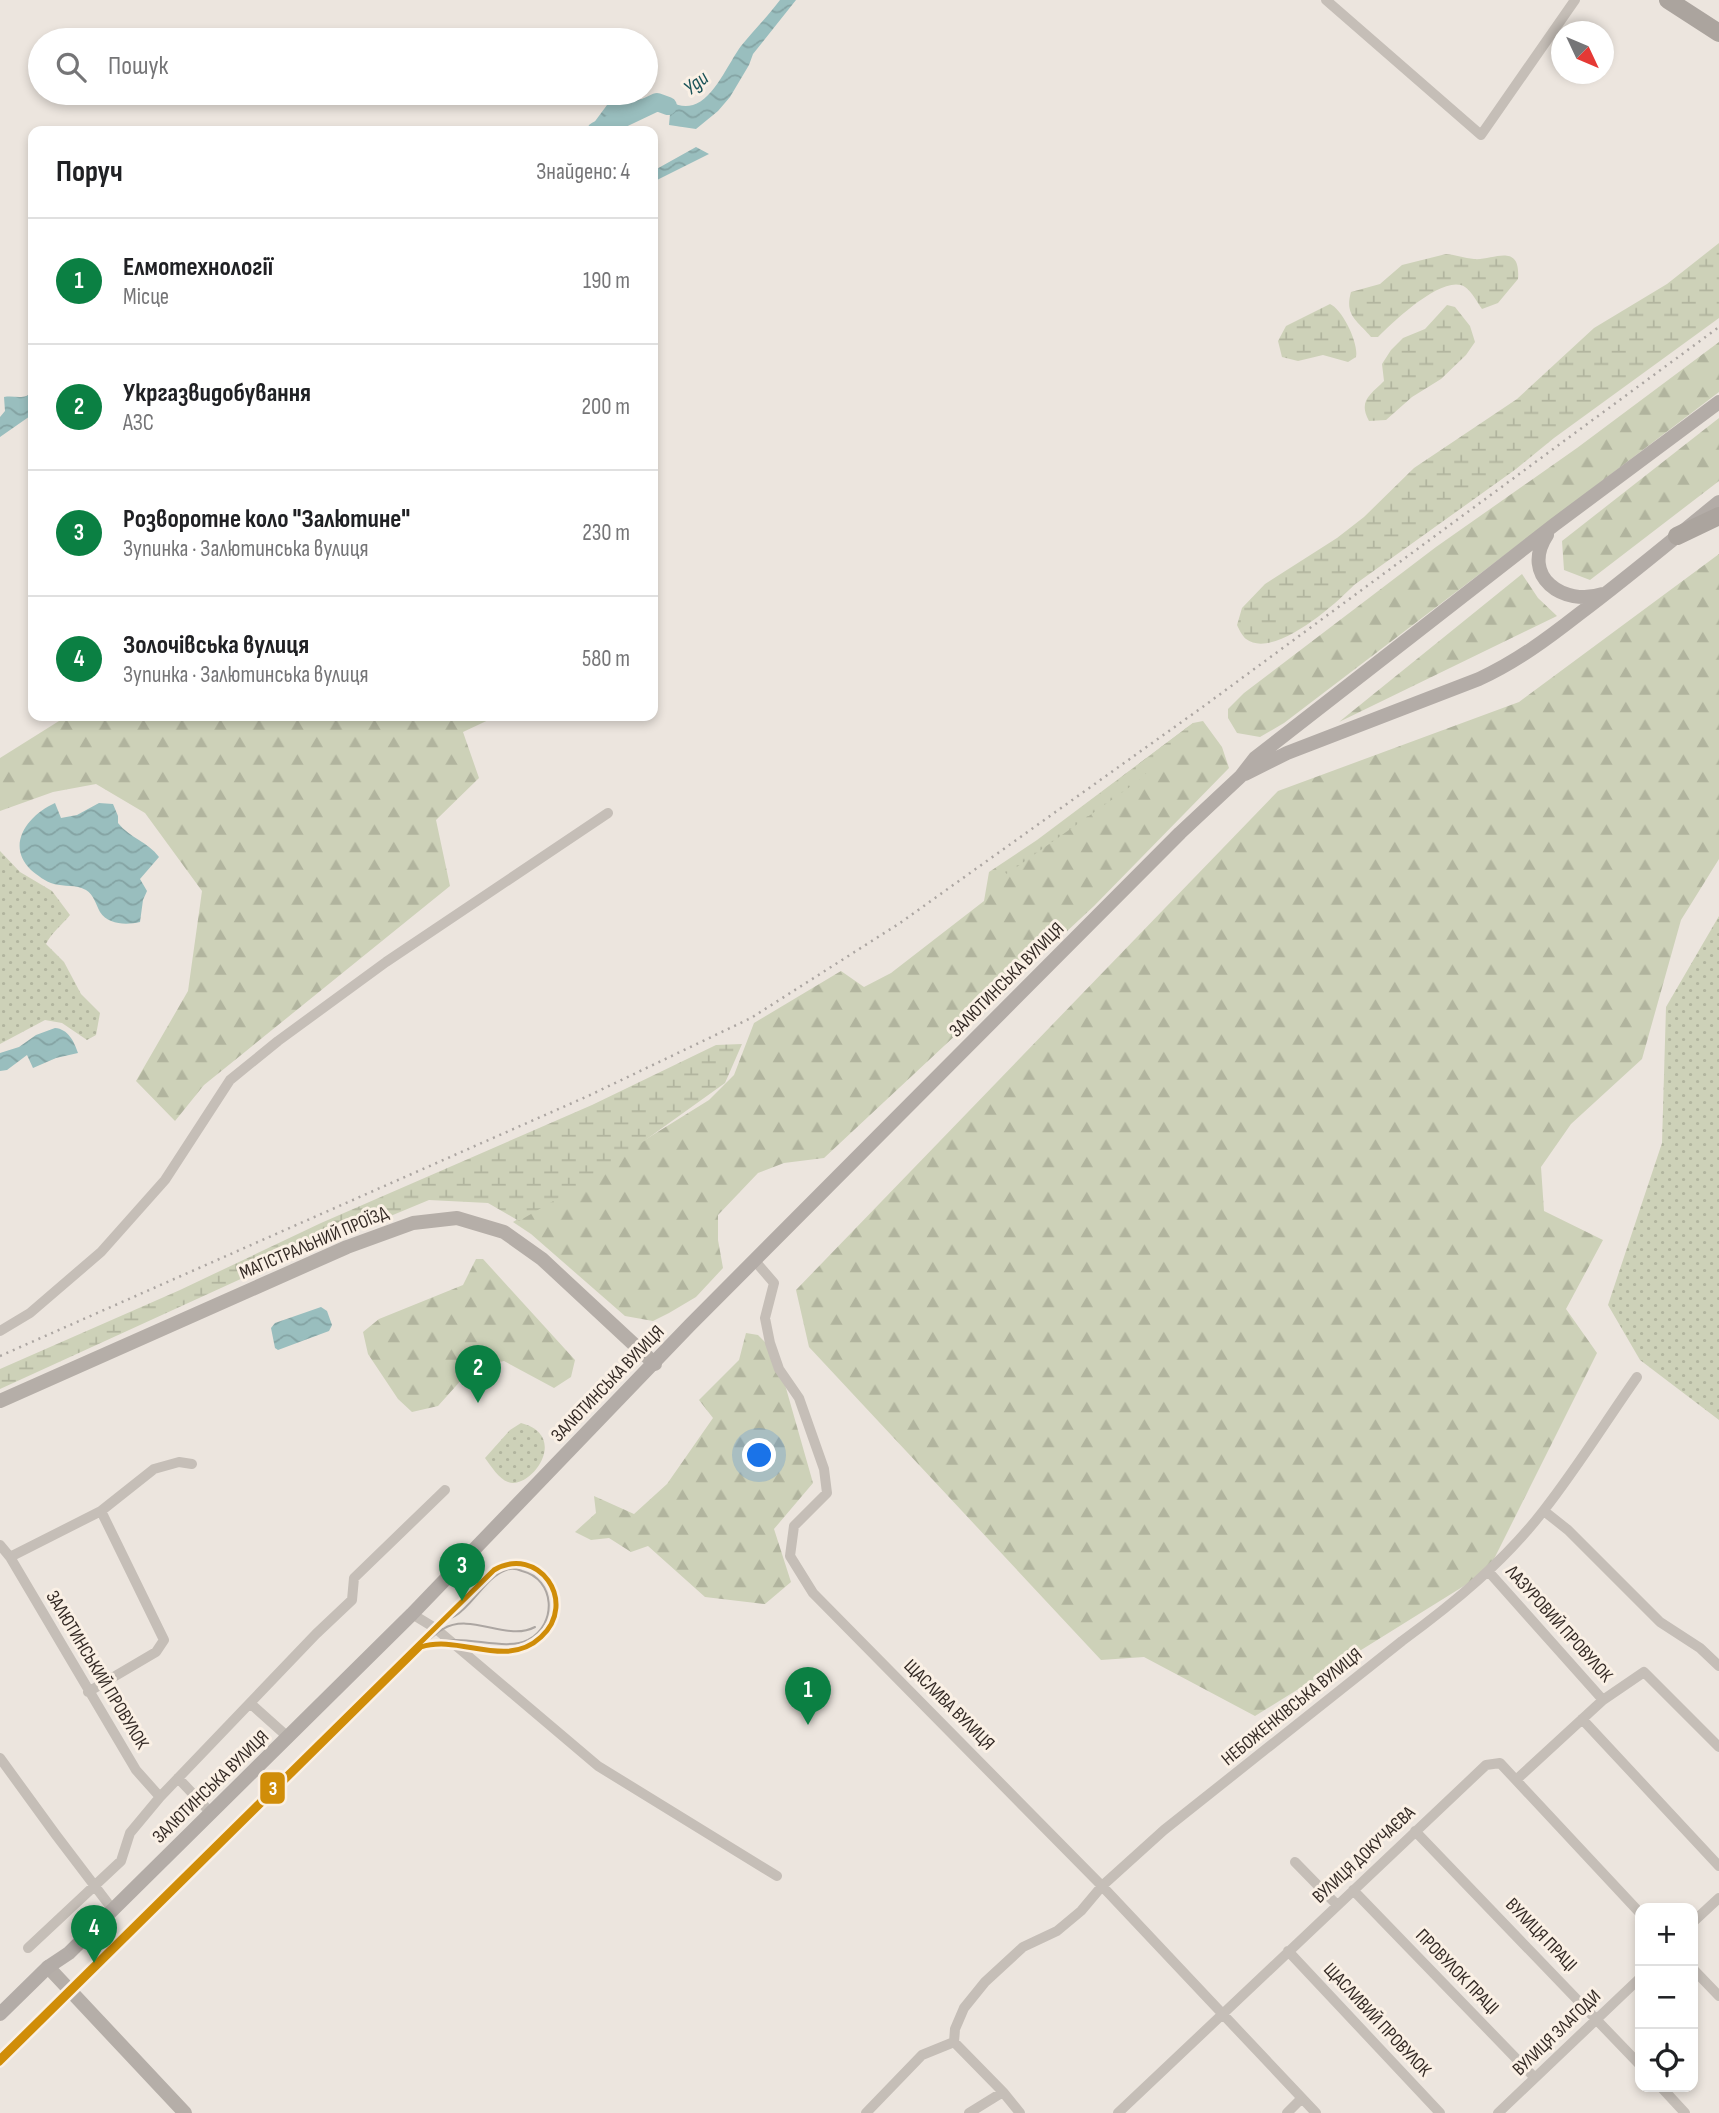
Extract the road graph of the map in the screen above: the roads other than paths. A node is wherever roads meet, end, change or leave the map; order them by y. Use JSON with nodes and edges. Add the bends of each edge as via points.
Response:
{"nodes":[{"id":1,"x":1326,"y":0,"type":"edge"},
{"id":2,"x":1574,"y":0,"type":"edge"},
{"id":3,"x":1668,"y":0,"type":"edge"},
{"id":4,"x":1719,"y":33,"type":"edge"},
{"id":5,"x":1719,"y":402,"type":"edge"},
{"id":6,"x":1719,"y":502,"type":"edge"},
{"id":7,"x":1719,"y":516,"type":"edge"},
{"id":8,"x":1554,"y":526,"type":"junction"},
{"id":9,"x":1676,"y":536,"type":"junction"},
{"id":10,"x":1610,"y":591,"type":"junction"},
{"id":11,"x":1241,"y":776,"type":"junction"},
{"id":12,"x":608,"y":813,"type":"dead end"},
{"id":13,"x":755,"y":1261,"type":"junction"},
{"id":14,"x":0,"y":1331,"type":"edge"},
{"id":15,"x":655,"y":1364,"type":"junction"},
{"id":16,"x":1637,"y":1377,"type":"dead end"},
{"id":17,"x":0,"y":1401,"type":"edge"},
{"id":18,"x":192,"y":1464,"type":"dead end"},
{"id":19,"x":445,"y":1490,"type":"dead end"},
{"id":20,"x":101,"y":1511,"type":"junction"},
{"id":21,"x":1544,"y":1511,"type":"junction"},
{"id":22,"x":0,"y":1545,"type":"edge"},
{"id":23,"x":9,"y":1557,"type":"junction"},
{"id":24,"x":1488,"y":1571,"type":"junction"},
{"id":25,"x":412,"y":1614,"type":"junction"},
{"id":26,"x":1719,"y":1666,"type":"edge"},
{"id":27,"x":88,"y":1692,"type":"junction"},
{"id":28,"x":1603,"y":1700,"type":"junction"},
{"id":29,"x":251,"y":1704,"type":"junction"},
{"id":30,"x":1583,"y":1719,"type":"junction"},
{"id":31,"x":289,"y":1738,"type":"junction"},
{"id":32,"x":1719,"y":1747,"type":"edge"},
{"id":33,"x":0,"y":1758,"type":"edge"},
{"id":34,"x":178,"y":1778,"type":"junction"},
{"id":35,"x":1516,"y":1780,"type":"junction"},
{"id":36,"x":160,"y":1797,"type":"junction"},
{"id":37,"x":211,"y":1813,"type":"junction"},
{"id":38,"x":1415,"y":1831,"type":"junction"},
{"id":39,"x":1295,"y":1862,"type":"dead end"},
{"id":40,"x":1719,"y":1866,"type":"edge"},
{"id":41,"x":777,"y":1875,"type":"dead end"},
{"id":42,"x":1102,"y":1886,"type":"junction"},
{"id":43,"x":95,"y":1887,"type":"junction"},
{"id":44,"x":1353,"y":1890,"type":"junction"},
{"id":45,"x":1719,"y":1898,"type":"edge"},
{"id":46,"x":1337,"y":1905,"type":"junction"},
{"id":47,"x":1635,"y":1908,"type":"edge"},
{"id":48,"x":113,"y":1910,"type":"junction"},
{"id":49,"x":1698,"y":1918,"type":"edge"},
{"id":50,"x":28,"y":1948,"type":"dead end"},
{"id":51,"x":1288,"y":1951,"type":"junction"},
{"id":52,"x":48,"y":1967,"type":"junction"},
{"id":53,"x":1698,"y":1974,"type":"edge"},
{"id":54,"x":1635,"y":1983,"type":"edge"},
{"id":55,"x":1719,"y":1996,"type":"edge"},
{"id":56,"x":0,"y":2014,"type":"edge"},
{"id":57,"x":1222,"y":2014,"type":"junction"},
{"id":58,"x":1597,"y":2019,"type":"junction"},
{"id":59,"x":954,"y":2042,"type":"junction"},
{"id":60,"x":1635,"y":2060,"type":"edge"},
{"id":61,"x":1535,"y":2078,"type":"junction"},
{"id":62,"x":1003,"y":2092,"type":"junction"},
{"id":63,"x":1666,"y":2092,"type":"edge"},
{"id":64,"x":1302,"y":2098,"type":"junction"},
{"id":65,"x":185,"y":2113,"type":"edge"},
{"id":66,"x":866,"y":2113,"type":"edge"},
{"id":67,"x":969,"y":2113,"type":"edge"},
{"id":68,"x":1020,"y":2113,"type":"edge"},
{"id":69,"x":1118,"y":2113,"type":"edge"},
{"id":70,"x":1287,"y":2113,"type":"edge"},
{"id":71,"x":1316,"y":2113,"type":"edge"},
{"id":72,"x":1440,"y":2113,"type":"edge"},
{"id":73,"x":1498,"y":2113,"type":"edge"},
{"id":74,"x":1685,"y":2113,"type":"edge"}],
"edges":[{"from":1,"to":2,"type":"street","via":[[1481,135]]},
{"from":3,"to":4,"type":"highway"},
{"from":5,"to":8,"type":"main road"},
{"from":6,"to":9,"type":"main road"},
{"from":7,"to":9,"type":"highway"},
{"from":8,"to":10,"type":"main road","via":[[1540,548],[1538,563],[1546,581],[1572,597]]},
{"from":8,"to":11,"type":"main road","via":[[1255,758]]},
{"from":9,"to":10,"type":"main road"},
{"from":10,"to":11,"type":"main road","via":[[1494,672],[1287,753]]},
{"from":11,"to":13,"type":"main road","name":"ЗАЛЮТИНСЬКА ВУЛИЦЯ"},
{"from":12,"to":14,"type":"street","via":[[386,962],[230,1080],[165,1180],[101,1252],[30,1313]]},
{"from":13,"to":15,"type":"main road","name":"ЗАЛЮТИНСЬКА ВУЛИЦЯ"},
{"from":13,"to":42,"type":"street","name":"ЩАСЛИВА ВУЛИЦЯ","via":[[775,1283],[765,1318],[770,1343],[779,1369],[799,1398],[825,1475],[827,1493],[794,1526],[790,1556],[813,1593]]},
{"from":15,"to":17,"type":"main road","name":"МАГІСТРАЛЬНИЙ ПРОЇЗД","via":[[542,1259],[504,1232],[457,1218],[413,1223],[347,1247]]},
{"from":15,"to":25,"type":"main road","name":"ЗАЛЮТИНСЬКА ВУЛИЦЯ"},
{"from":16,"to":21,"type":"street","name":"НЕБОЖЕНКІВСЬКА ВУЛИЦЯ"},
{"from":18,"to":20,"type":"street","via":[[179,1462],[154,1469]]},
{"from":19,"to":29,"type":"street","via":[[354,1578],[352,1600]]},
{"from":20,"to":23,"type":"street"},
{"from":20,"to":27,"type":"street","via":[[164,1640],[156,1652]]},
{"from":21,"to":24,"type":"street","name":"НЕБОЖЕНКІВСЬКА ВУЛИЦЯ"},
{"from":21,"to":26,"type":"street","via":[[1660,1622]]},
{"from":22,"to":23,"type":"street","name":"ЗАЛЮТИНСЬКИЙ ПРОВУЛОК"},
{"from":23,"to":27,"type":"street","name":"ЗАЛЮТИНСЬКИЙ ПРОВУЛОК"},
{"from":24,"to":28,"type":"street","name":"ЛАЗУРОВИЙ ПРОВУЛОК"},
{"from":24,"to":42,"type":"street","name":"НЕБОЖЕНКІВСЬКА ВУЛИЦЯ","via":[[1164,1830]]},
{"from":25,"to":31,"type":"main road","name":"ЗАЛЮТИНСЬКА ВУЛИЦЯ"},
{"from":25,"to":41,"type":"street","via":[[435,1628],[598,1766]]},
{"from":27,"to":36,"type":"street","name":"ЗАЛЮТИНСЬКИЙ ПРОВУЛОК","via":[[136,1770]]},
{"from":28,"to":30,"type":"street"},
{"from":28,"to":32,"type":"street","via":[[1644,1672]]},
{"from":29,"to":31,"type":"street"},
{"from":29,"to":34,"type":"street"},
{"from":30,"to":35,"type":"street"},
{"from":30,"to":40,"type":"street"},
{"from":31,"to":37,"type":"main road","name":"ЗАЛЮТИНСЬКА ВУЛИЦЯ"},
{"from":33,"to":43,"type":"street"},
{"from":34,"to":36,"type":"street"},
{"from":34,"to":37,"type":"street"},
{"from":35,"to":38,"type":"street","name":"ВУЛИЦЯ ДОКУЧАЄВА","via":[[1500,1763],[1486,1765]]},
{"from":35,"to":47,"type":"street"},
{"from":36,"to":43,"type":"street","via":[[130,1833],[121,1861]]},
{"from":37,"to":48,"type":"main road","name":"ЗАЛЮТИНСЬКА ВУЛИЦЯ"},
{"from":38,"to":44,"type":"street","name":"ВУЛИЦЯ ДОКУЧАЄВА"},
{"from":38,"to":58,"type":"street","name":"ВУЛИЦЯ ПРАЦІ"},
{"from":39,"to":46,"type":"street"},
{"from":42,"to":57,"type":"street","name":"ЩАСЛИВА ВУЛИЦЯ"},
{"from":42,"to":59,"type":"street","name":"НЕБОЖЕНКІВСЬКА ВУЛИЦЯ","via":[[1057,1931],[1023,1947],[985,1982],[964,2008]]},
{"from":43,"to":48,"type":"street"},
{"from":43,"to":50,"type":"street"},
{"from":44,"to":46,"type":"street","name":"ВУЛИЦЯ ДОКУЧАЄВА"},
{"from":44,"to":61,"type":"street","name":"ПРОВУЛОК ПРАЦІ"},
{"from":45,"to":49,"type":"street"},
{"from":46,"to":51,"type":"street","name":"ВУЛИЦЯ ДОКУЧАЄВА"},
{"from":48,"to":52,"type":"main road","name":"ЗАЛЮТИНСЬКА ВУЛИЦЯ"},
{"from":51,"to":57,"type":"street","name":"ВУЛИЦЯ ДОКУЧАЄВА"},
{"from":51,"to":72,"type":"street","name":"ЩАСЛИВИЙ ПРОВУЛОК"},
{"from":52,"to":56,"type":"main road","name":"ЗАЛЮТИНСЬКА ВУЛИЦЯ"},
{"from":52,"to":65,"type":"main road"},
{"from":53,"to":55,"type":"street"},
{"from":54,"to":58,"type":"street","name":"ВУЛИЦЯ ЗЛАГОДИ"},
{"from":57,"to":64,"type":"street","name":"ЩАСЛИВА ВУЛИЦЯ"},
{"from":57,"to":69,"type":"street","name":"ВУЛИЦЯ ДОКУЧАЄВА"},
{"from":58,"to":60,"type":"street","name":"ВУЛИЦЯ ПРАЦІ"},
{"from":58,"to":61,"type":"street","name":"ВУЛИЦЯ ЗЛАГОДИ"},
{"from":59,"to":62,"type":"street"},
{"from":59,"to":66,"type":"street","via":[[922,2055]]},
{"from":61,"to":73,"type":"street","name":"ВУЛИЦЯ ЗЛАГОДИ"},
{"from":62,"to":67,"type":"street"},
{"from":62,"to":68,"type":"street"},
{"from":63,"to":74,"type":"street"},
{"from":64,"to":70,"type":"street"},
{"from":64,"to":71,"type":"street","name":"ЩАСЛИВА ВУЛИЦЯ"}]}
